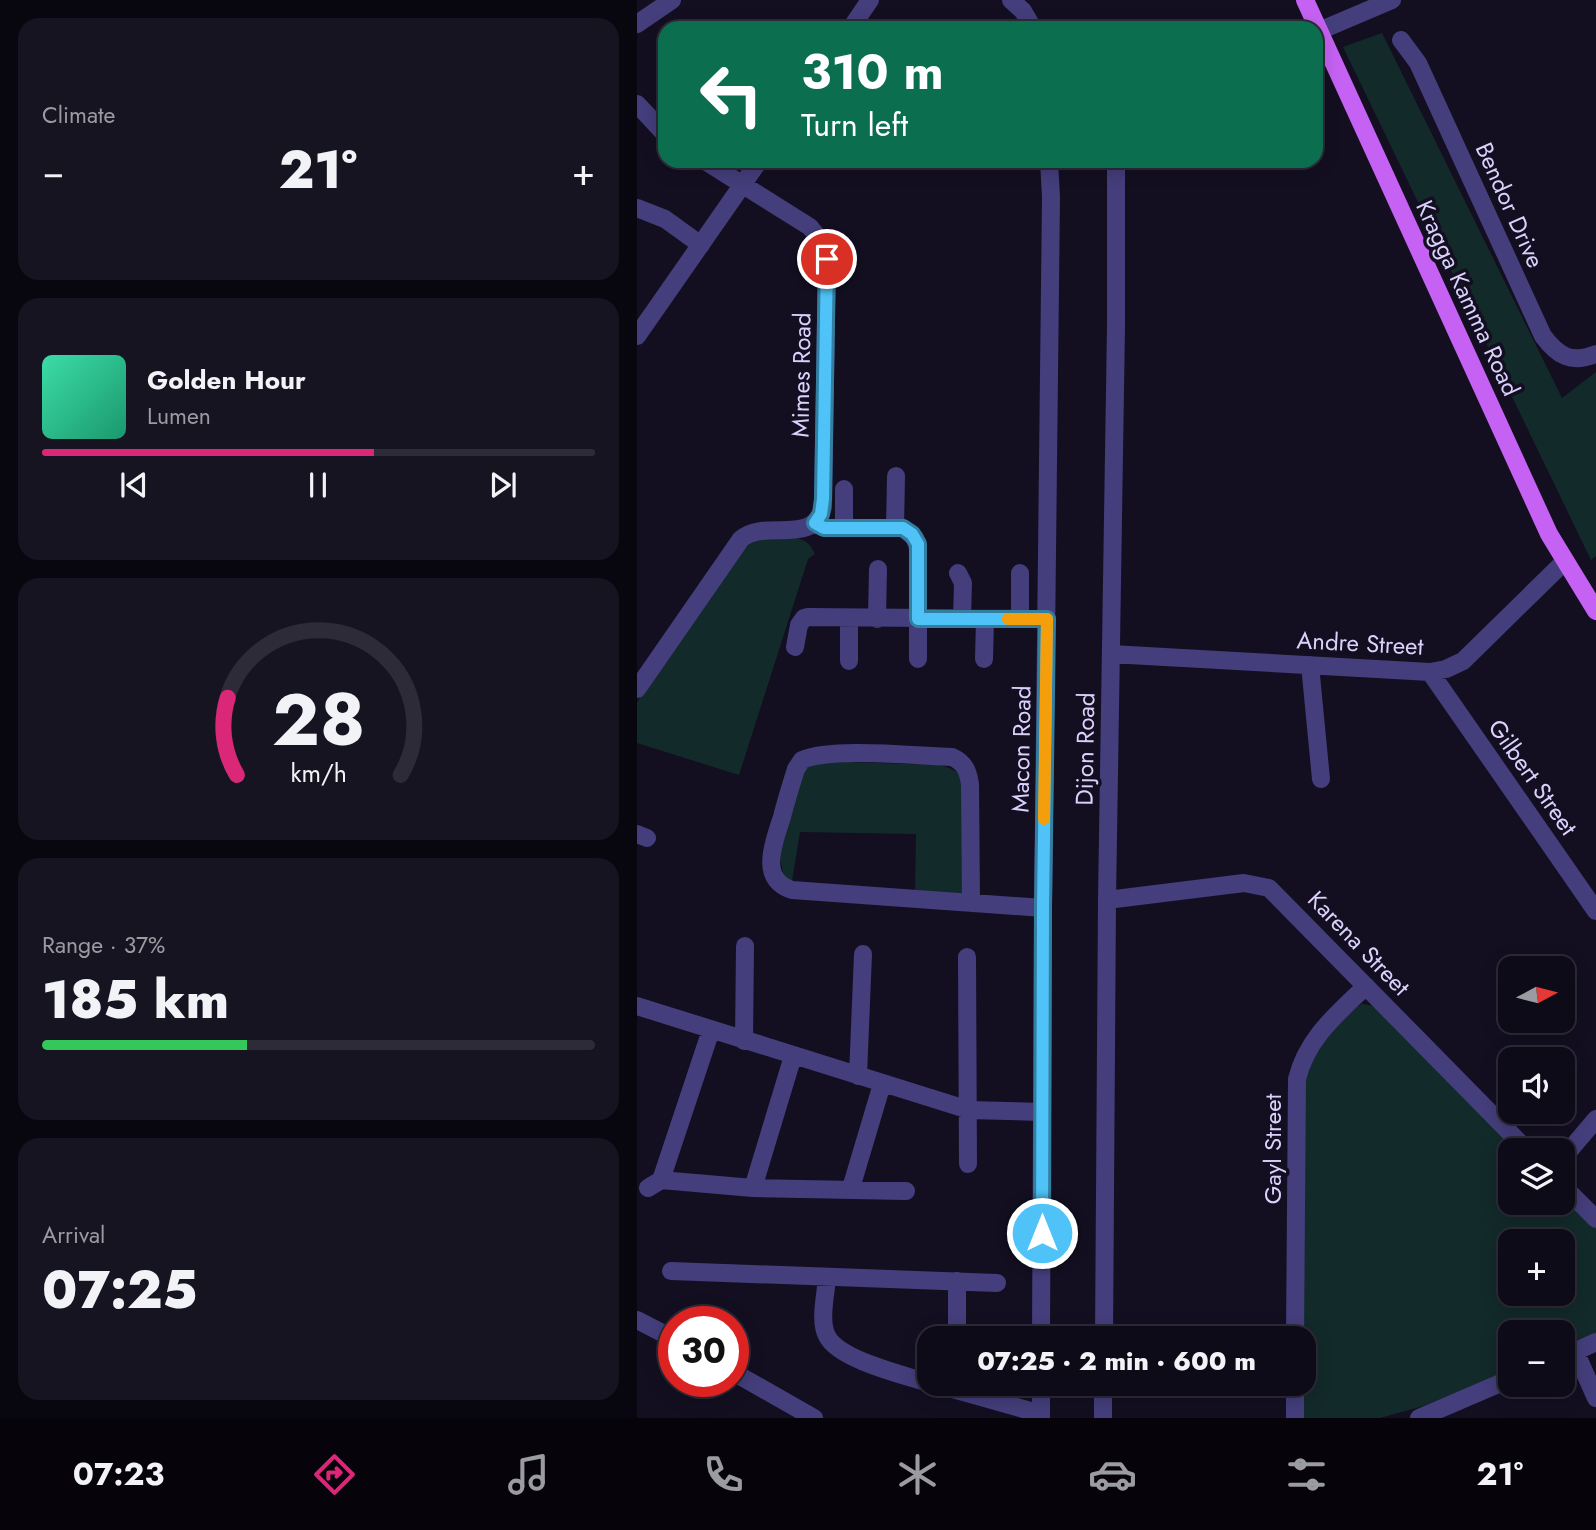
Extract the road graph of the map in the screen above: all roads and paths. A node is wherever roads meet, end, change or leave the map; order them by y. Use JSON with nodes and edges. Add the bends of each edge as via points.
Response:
{"nodes":[{"id":1,"x":672,"y":0,"type":"edge"},
{"id":2,"x":870,"y":0,"type":"edge"},
{"id":3,"x":1011,"y":0,"type":"edge"},
{"id":4,"x":1305,"y":0,"type":"edge"},
{"id":5,"x":1392,"y":0,"type":"edge"},
{"id":6,"x":856,"y":21,"type":"edge"},
{"id":7,"x":1029,"y":21,"type":"edge"},
{"id":8,"x":1314,"y":21,"type":"edge"},
{"id":9,"x":637,"y":24,"type":"edge"},
{"id":10,"x":1323,"y":29,"type":"edge"},
{"id":11,"x":1323,"y":40,"type":"edge"},
{"id":12,"x":1401,"y":40,"type":"dead end"},
{"id":13,"x":637,"y":104,"type":"edge"},
{"id":14,"x":658,"y":126,"type":"edge"},
{"id":15,"x":716,"y":168,"type":"edge"},
{"id":16,"x":754,"y":168,"type":"edge"},
{"id":17,"x":1049,"y":168,"type":"edge"},
{"id":18,"x":1116,"y":168,"type":"edge"},
{"id":19,"x":743,"y":185,"type":"junction"},
{"id":20,"x":637,"y":208,"type":"edge"},
{"id":21,"x":701,"y":245,"type":"junction"},
{"id":22,"x":637,"y":336,"type":"edge"},
{"id":23,"x":1596,"y":354,"type":"edge"},
{"id":24,"x":896,"y":475,"type":"dead end"},
{"id":25,"x":844,"y":489,"type":"dead end"},
{"id":26,"x":815,"y":523,"type":"junction"},
{"id":27,"x":844,"y":528,"type":"junction"},
{"id":28,"x":895,"y":528,"type":"junction"},
{"id":29,"x":1564,"y":562,"type":"junction"},
{"id":30,"x":879,"y":569,"type":"dead end"},
{"id":31,"x":958,"y":573,"type":"dead end"},
{"id":32,"x":1020,"y":573,"type":"dead end"},
{"id":33,"x":1596,"y":611,"type":"edge"},
{"id":34,"x":849,"y":618,"type":"junction"},
{"id":35,"x":877,"y":619,"type":"junction"},
{"id":36,"x":918,"y":619,"type":"junction"},
{"id":37,"x":962,"y":619,"type":"junction"},
{"id":38,"x":985,"y":619,"type":"junction"},
{"id":39,"x":1047,"y":619,"type":"junction"},
{"id":40,"x":1020,"y":620,"type":"junction"},
{"id":41,"x":795,"y":647,"type":"dead end"},
{"id":42,"x":1111,"y":654,"type":"junction"},
{"id":43,"x":918,"y":658,"type":"dead end"},
{"id":44,"x":985,"y":659,"type":"dead end"},
{"id":45,"x":848,"y":661,"type":"dead end"},
{"id":46,"x":1310,"y":665,"type":"junction"},
{"id":47,"x":1430,"y":672,"type":"junction"},
{"id":48,"x":637,"y":689,"type":"edge"},
{"id":49,"x":1321,"y":779,"type":"dead end"},
{"id":50,"x":1107,"y":900,"type":"junction"},
{"id":51,"x":971,"y":903,"type":"junction"},
{"id":52,"x":1043,"y":908,"type":"junction"},
{"id":53,"x":1596,"y":911,"type":"edge"},
{"id":54,"x":745,"y":946,"type":"dead end"},
{"id":55,"x":863,"y":954,"type":"dead end"},
{"id":56,"x":967,"y":957,"type":"dead end"},
{"id":57,"x":1366,"y":986,"type":"junction"},
{"id":58,"x":637,"y":1006,"type":"edge"},
{"id":59,"x":711,"y":1030,"type":"junction"},
{"id":60,"x":744,"y":1041,"type":"junction"},
{"id":61,"x":793,"y":1056,"type":"junction"},
{"id":62,"x":858,"y":1076,"type":"junction"},
{"id":63,"x":883,"y":1084,"type":"junction"},
{"id":64,"x":969,"y":1110,"type":"junction"},
{"id":65,"x":1042,"y":1112,"type":"junction"},
{"id":66,"x":1596,"y":1119,"type":"edge"},
{"id":67,"x":1515,"y":1138,"type":"edge"},
{"id":68,"x":1575,"y":1144,"type":"edge"},
{"id":69,"x":968,"y":1164,"type":"dead end"},
{"id":70,"x":753,"y":1188,"type":"junction"},
{"id":71,"x":851,"y":1188,"type":"junction"},
{"id":72,"x":906,"y":1191,"type":"dead end"},
{"id":73,"x":1575,"y":1198,"type":"edge"},
{"id":74,"x":1596,"y":1219,"type":"edge"},
{"id":75,"x":671,"y":1271,"type":"dead end"},
{"id":76,"x":827,"y":1277,"type":"junction"},
{"id":77,"x":957,"y":1281,"type":"junction"},
{"id":78,"x":997,"y":1283,"type":"dead end"},
{"id":79,"x":637,"y":1320,"type":"edge"},
{"id":80,"x":957,"y":1326,"type":"edge"},
{"id":81,"x":1041,"y":1326,"type":"edge"},
{"id":82,"x":1104,"y":1326,"type":"edge"},
{"id":83,"x":1295,"y":1326,"type":"edge"},
{"id":84,"x":658,"y":1331,"type":"edge"},
{"id":85,"x":1596,"y":1342,"type":"edge"},
{"id":86,"x":1575,"y":1351,"type":"edge"},
{"id":87,"x":1575,"y":1364,"type":"edge"},
{"id":88,"x":917,"y":1379,"type":"edge"},
{"id":89,"x":749,"y":1381,"type":"edge"},
{"id":90,"x":1498,"y":1384,"type":"edge"},
{"id":91,"x":982,"y":1396,"type":"edge"},
{"id":92,"x":1041,"y":1396,"type":"edge"},
{"id":93,"x":1103,"y":1396,"type":"edge"},
{"id":94,"x":1295,"y":1396,"type":"edge"},
{"id":95,"x":1596,"y":1398,"type":"edge"},
{"id":96,"x":1041,"y":1416,"type":"edge"},
{"id":97,"x":814,"y":1418,"type":"edge"},
{"id":98,"x":1103,"y":1418,"type":"edge"},
{"id":99,"x":1295,"y":1418,"type":"edge"},
{"id":100,"x":1419,"y":1418,"type":"edge"}],
"edges":[{"from":1,"to":9,"type":"street"},
{"from":2,"to":6,"type":"street"},
{"from":3,"to":7,"type":"street"},
{"from":4,"to":8,"type":"main road","name":"Kragga Kamma Road"},
{"from":5,"to":10,"type":"street"},
{"from":11,"to":29,"type":"main road","name":"Kragga Kamma Road"},
{"from":12,"to":23,"type":"street","name":"Bendor Drive","via":[[1418,63],[1543,337],[1555,352],[1573,359]]},
{"from":13,"to":14,"type":"street"},
{"from":15,"to":19,"type":"street","name":"Mimes Road"},
{"from":16,"to":19,"type":"street"},
{"from":17,"to":39,"type":"street","name":"Macon Road"},
{"from":18,"to":42,"type":"street","name":"Dijon Road"},
{"from":19,"to":21,"type":"street"},
{"from":19,"to":26,"type":"street","name":"Mimes Road","via":[[810,227],[825,251],[823,499]]},
{"from":20,"to":21,"type":"street","via":[[665,219]]},
{"from":21,"to":22,"type":"street"},
{"from":24,"to":28,"type":"street"},
{"from":25,"to":27,"type":"street"},
{"from":26,"to":27,"type":"street","via":[[821,528]]},
{"from":26,"to":48,"type":"street","via":[[806,529],[757,531],[741,539]]},
{"from":27,"to":28,"type":"street"},
{"from":28,"to":36,"type":"street","via":[[908,530],[918,544]]},
{"from":29,"to":33,"type":"main road","name":"Kragga Kamma Road"},
{"from":29,"to":47,"type":"street","name":"Andre Street","via":[[1463,661]]},
{"from":30,"to":35,"type":"street"},
{"from":31,"to":37,"type":"street","via":[[963,583]]},
{"from":32,"to":40,"type":"street"},
{"from":34,"to":35,"type":"street"},
{"from":34,"to":41,"type":"street","via":[[804,618]]},
{"from":34,"to":45,"type":"street"},
{"from":35,"to":36,"type":"street"},
{"from":36,"to":37,"type":"street"},
{"from":36,"to":43,"type":"street"},
{"from":37,"to":38,"type":"street"},
{"from":38,"to":40,"type":"street"},
{"from":38,"to":44,"type":"street"},
{"from":39,"to":40,"type":"street"},
{"from":39,"to":52,"type":"street","name":"Macon Road"},
{"from":42,"to":46,"type":"street","name":"Andre Street"},
{"from":42,"to":50,"type":"street","name":"Dijon Road"},
{"from":46,"to":47,"type":"street","name":"Andre Street"},
{"from":46,"to":49,"type":"street"},
{"from":47,"to":53,"type":"street","name":"Gilbert Street"},
{"from":50,"to":57,"type":"street","name":"Karena Street","via":[[1257,884],[1279,896]]},
{"from":50,"to":82,"type":"street","name":"Dijon Road"},
{"from":51,"to":51,"type":"street","via":[[782,887],[773,872],[772,849],[802,760],[843,754],[952,757],[960,761],[970,784]]},
{"from":51,"to":52,"type":"street"},
{"from":52,"to":65,"type":"street","name":"Macon Road"},
{"from":54,"to":60,"type":"street"},
{"from":55,"to":62,"type":"street"},
{"from":56,"to":64,"type":"street"},
{"from":57,"to":67,"type":"street","name":"Karena Street"},
{"from":57,"to":83,"type":"street","name":"Gayl Street","via":[[1318,1032],[1297,1079]]},
{"from":58,"to":59,"type":"street"},
{"from":59,"to":60,"type":"street"},
{"from":59,"to":70,"type":"street","via":[[654,1184]]},
{"from":60,"to":61,"type":"street"},
{"from":61,"to":62,"type":"street"},
{"from":61,"to":70,"type":"street"},
{"from":62,"to":63,"type":"street"},
{"from":63,"to":64,"type":"street"},
{"from":63,"to":71,"type":"street"},
{"from":64,"to":65,"type":"street"},
{"from":64,"to":69,"type":"street"},
{"from":65,"to":81,"type":"street","name":"Macon Road"},
{"from":66,"to":68,"type":"street"},
{"from":70,"to":71,"type":"street"},
{"from":71,"to":72,"type":"street"},
{"from":73,"to":74,"type":"street"},
{"from":75,"to":76,"type":"street"},
{"from":76,"to":77,"type":"street"},
{"from":76,"to":88,"type":"street","via":[[824,1320],[833,1344],[859,1360]]},
{"from":77,"to":78,"type":"street"},
{"from":77,"to":80,"type":"street"},
{"from":79,"to":84,"type":"street"},
{"from":85,"to":86,"type":"street"},
{"from":87,"to":95,"type":"street"},
{"from":89,"to":97,"type":"street"},
{"from":90,"to":100,"type":"street"},
{"from":91,"to":96,"type":"street"},
{"from":92,"to":96,"type":"street"},
{"from":93,"to":98,"type":"street"},
{"from":94,"to":99,"type":"street"}]}
